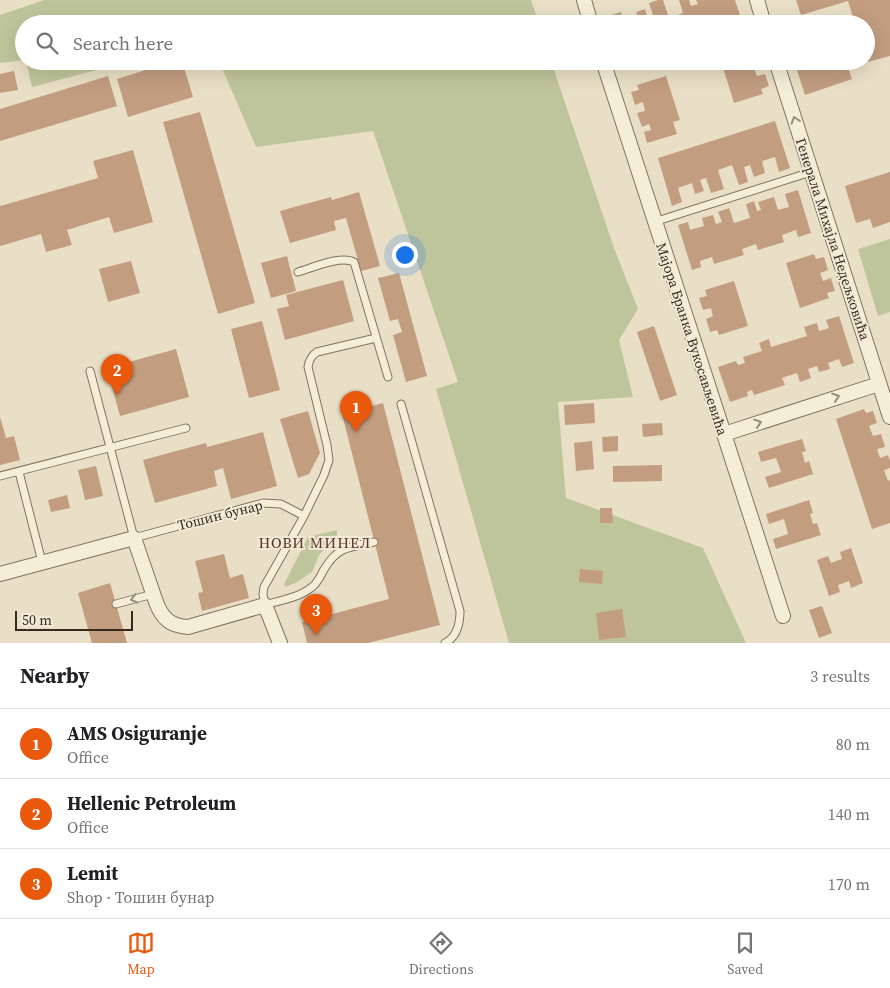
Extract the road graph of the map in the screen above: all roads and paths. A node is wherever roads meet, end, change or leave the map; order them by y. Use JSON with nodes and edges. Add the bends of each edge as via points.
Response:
{"nodes":[{"id":1,"x":585,"y":0,"type":"edge"},
{"id":2,"x":757,"y":0,"type":"edge"},
{"id":3,"x":589,"y":15,"type":"edge"},
{"id":4,"x":761,"y":15,"type":"edge"},
{"id":5,"x":606,"y":70,"type":"edge"},
{"id":6,"x":779,"y":70,"type":"edge"},
{"id":7,"x":811,"y":172,"type":"junction"},
{"id":8,"x":654,"y":222,"type":"junction"},
{"id":9,"x":298,"y":272,"type":"dead end"},
{"id":10,"x":376,"y":338,"type":"junction"},
{"id":11,"x":90,"y":371,"type":"dead end"},
{"id":12,"x":388,"y":378,"type":"dead end"},
{"id":13,"x":879,"y":384,"type":"junction"},
{"id":14,"x":401,"y":404,"type":"dead end"},
{"id":15,"x":890,"y":418,"type":"edge"},
{"id":16,"x":186,"y":428,"type":"dead end"},
{"id":17,"x":724,"y":434,"type":"junction"},
{"id":18,"x":111,"y":448,"type":"junction"},
{"id":19,"x":19,"y":472,"type":"junction"},
{"id":20,"x":0,"y":476,"type":"edge"},
{"id":21,"x":304,"y":516,"type":"junction"},
{"id":22,"x":134,"y":538,"type":"junction"},
{"id":23,"x":374,"y":542,"type":"dead end"},
{"id":24,"x":42,"y":562,"type":"junction"},
{"id":25,"x":0,"y":574,"type":"edge"},
{"id":26,"x":153,"y":594,"type":"junction"},
{"id":27,"x":116,"y":604,"type":"dead end"},
{"id":28,"x":265,"y":605,"type":"junction"},
{"id":29,"x":784,"y":616,"type":"dead end"},
{"id":30,"x":280,"y":643,"type":"edge"},
{"id":31,"x":446,"y":643,"type":"edge"}],
"edges":[{"from":1,"to":3,"type":"street"},
{"from":2,"to":4,"type":"street"},
{"from":5,"to":8,"type":"street","name":"Мајора Бранка Вукосављевића"},
{"from":7,"to":6,"type":"street","name":"Генерала Михајла Недељковића","one_way":true},
{"from":7,"to":8,"type":"lane"},
{"from":7,"to":13,"type":"street","name":"Генерала Михајла Недељковића"},
{"from":8,"to":17,"type":"street","name":"Мајора Бранка Вукосављевића"},
{"from":9,"to":10,"type":"lane","via":[[346,259],[354,262]]},
{"from":10,"to":12,"type":"lane"},
{"from":10,"to":21,"type":"lane","via":[[318,352],[308,361],[329,460]]},
{"from":11,"to":18,"type":"lane"},
{"from":13,"to":15,"type":"street","name":"Генерала Михајла Недељковића"},
{"from":17,"to":13,"type":"street","one_way":true},
{"from":14,"to":31,"type":"lane","via":[[460,611],[454,637]]},
{"from":16,"to":18,"type":"lane"},
{"from":17,"to":29,"type":"street","name":"Мајора Бранка Вукосављевића"},
{"from":18,"to":19,"type":"lane"},
{"from":18,"to":22,"type":"lane"},
{"from":19,"to":20,"type":"lane"},
{"from":19,"to":24,"type":"lane"},
{"from":21,"to":22,"type":"lane","name":"Тошин бунар","via":[[281,504],[263,503]]},
{"from":21,"to":28,"type":"lane","via":[[264,587]]},
{"from":22,"to":24,"type":"street","name":"Тошин бунар"},
{"from":22,"to":26,"type":"street"},
{"from":23,"to":28,"type":"lane","via":[[339,551],[329,561],[315,586]]},
{"from":24,"to":25,"type":"street","name":"Тошин бунар"},
{"from":26,"to":27,"type":"lane","one_way":true},
{"from":26,"to":28,"type":"street","via":[[163,617],[182,627]]},
{"from":28,"to":30,"type":"street"}]}
